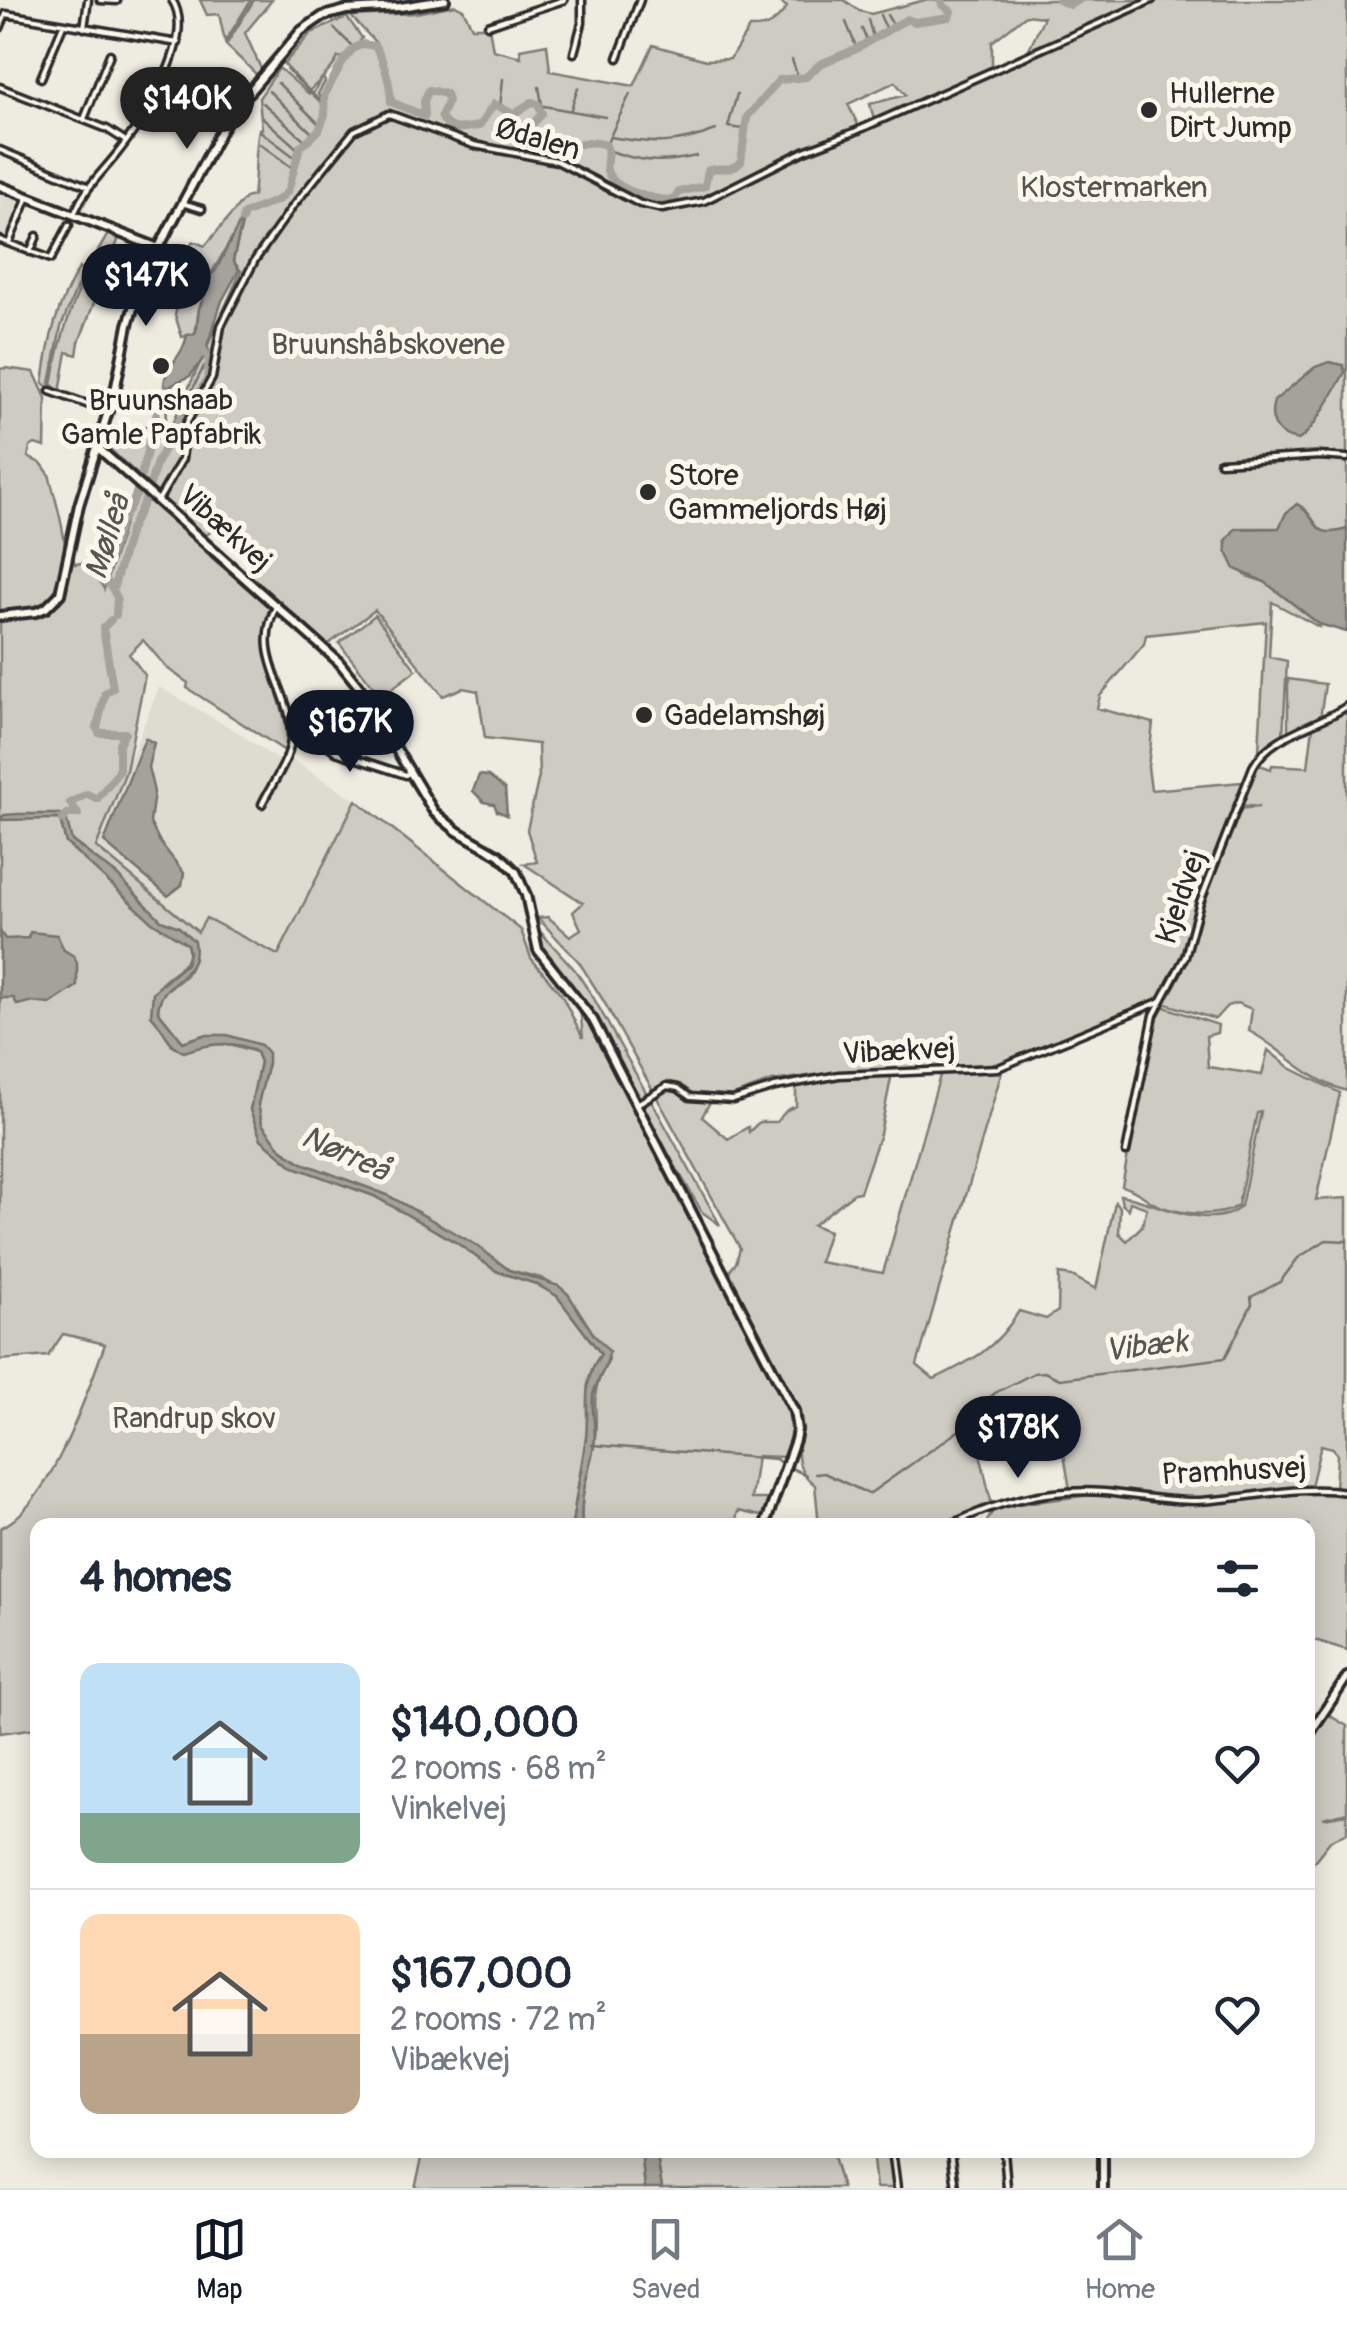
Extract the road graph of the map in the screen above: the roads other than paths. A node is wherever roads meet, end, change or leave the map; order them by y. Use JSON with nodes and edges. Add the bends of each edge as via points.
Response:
{"nodes":[{"id":1,"x":88,"y":0,"type":"edge"},
{"id":2,"x":100,"y":0,"type":"edge"},
{"id":3,"x":118,"y":0,"type":"edge"},
{"id":4,"x":172,"y":0,"type":"edge"},
{"id":5,"x":445,"y":0,"type":"edge"},
{"id":6,"x":564,"y":0,"type":"edge"},
{"id":7,"x":582,"y":0,"type":"edge"},
{"id":8,"x":640,"y":0,"type":"edge"},
{"id":9,"x":1152,"y":0,"type":"edge"},
{"id":10,"x":63,"y":25,"type":"junction"},
{"id":11,"x":488,"y":25,"type":"dead end"},
{"id":12,"x":0,"y":28,"type":"edge"},
{"id":13,"x":84,"y":28,"type":"junction"},
{"id":14,"x":178,"y":43,"type":"junction"},
{"id":15,"x":574,"y":53,"type":"dead end"},
{"id":16,"x":110,"y":54,"type":"dead end"},
{"id":17,"x":618,"y":58,"type":"dead end"},
{"id":18,"x":41,"y":78,"type":"dead end"},
{"id":19,"x":0,"y":88,"type":"edge"},
{"id":20,"x":84,"y":120,"type":"junction"},
{"id":21,"x":126,"y":140,"type":"junction"},
{"id":22,"x":0,"y":150,"type":"edge"},
{"id":23,"x":0,"y":186,"type":"edge"},
{"id":24,"x":87,"y":186,"type":"junction"},
{"id":25,"x":28,"y":197,"type":"junction"},
{"id":26,"x":180,"y":202,"type":"junction"},
{"id":27,"x":202,"y":209,"type":"dead end"},
{"id":28,"x":74,"y":215,"type":"junction"},
{"id":29,"x":70,"y":225,"type":"dead end"},
{"id":30,"x":37,"y":236,"type":"dead end"},
{"id":31,"x":0,"y":240,"type":"edge"},
{"id":32,"x":9,"y":244,"type":"junction"},
{"id":33,"x":156,"y":247,"type":"junction"},
{"id":34,"x":30,"y":252,"type":"junction"},
{"id":35,"x":50,"y":391,"type":"dead end"},
{"id":36,"x":108,"y":412,"type":"junction"},
{"id":37,"x":97,"y":447,"type":"junction"},
{"id":38,"x":1347,"y":458,"type":"edge"},
{"id":39,"x":1220,"y":462,"type":"dead end"},
{"id":40,"x":159,"y":499,"type":"junction"},
{"id":41,"x":277,"y":605,"type":"junction"},
{"id":42,"x":0,"y":616,"type":"edge"},
{"id":43,"x":1347,"y":706,"type":"edge"},
{"id":44,"x":290,"y":726,"type":"junction"},
{"id":45,"x":410,"y":772,"type":"junction"},
{"id":46,"x":262,"y":804,"type":"dead end"},
{"id":47,"x":1161,"y":1001,"type":"junction"},
{"id":48,"x":637,"y":1104,"type":"junction"},
{"id":49,"x":1126,"y":1152,"type":"dead end"},
{"id":50,"x":1347,"y":1492,"type":"edge"},
{"id":51,"x":768,"y":1518,"type":"edge"},
{"id":52,"x":963,"y":1518,"type":"edge"},
{"id":53,"x":1347,"y":1677,"type":"edge"},
{"id":54,"x":1315,"y":1725,"type":"edge"},
{"id":55,"x":893,"y":2158,"type":"edge"},
{"id":56,"x":952,"y":2158,"type":"edge"},
{"id":57,"x":1005,"y":2158,"type":"edge"},
{"id":58,"x":1102,"y":2158,"type":"edge"},
{"id":59,"x":897,"y":2188,"type":"edge"},
{"id":60,"x":956,"y":2188,"type":"edge"},
{"id":61,"x":1007,"y":2188,"type":"edge"},
{"id":62,"x":1103,"y":2188,"type":"edge"}],
"edges":[{"from":1,"to":13,"type":"street"},
{"from":2,"to":3,"type":"street"},
{"from":4,"to":14,"type":"street","via":[[180,18]]},
{"from":5,"to":26,"type":"street","via":[[346,10],[312,23],[229,116]]},
{"from":6,"to":11,"type":"street"},
{"from":7,"to":15,"type":"street"},
{"from":8,"to":17,"type":"street"},
{"from":9,"to":40,"type":"street","name":"Ødalen","via":[[689,206],[652,208],[557,161],[474,144],[395,115],[360,126],[255,260],[221,326],[212,378],[187,422],[182,459]]},
{"from":10,"to":12,"type":"street","via":[[6,14]]},
{"from":10,"to":13,"type":"street"},
{"from":10,"to":18,"type":"street"},
{"from":13,"to":14,"type":"street"},
{"from":14,"to":21,"type":"street"},
{"from":16,"to":20,"type":"street"},
{"from":19,"to":20,"type":"street"},
{"from":20,"to":21,"type":"street"},
{"from":21,"to":24,"type":"street"},
{"from":22,"to":24,"type":"street"},
{"from":23,"to":25,"type":"street"},
{"from":24,"to":28,"type":"street"},
{"from":25,"to":28,"type":"street"},
{"from":25,"to":32,"type":"street"},
{"from":26,"to":27,"type":"street"},
{"from":26,"to":33,"type":"street"},
{"from":28,"to":33,"type":"street"},
{"from":29,"to":34,"type":"street","via":[[51,259]]},
{"from":30,"to":34,"type":"street"},
{"from":31,"to":32,"type":"street"},
{"from":32,"to":34,"type":"street"},
{"from":33,"to":36,"type":"street","via":[[134,302]]},
{"from":35,"to":36,"type":"street"},
{"from":36,"to":37,"type":"street"},
{"from":37,"to":40,"type":"street","name":"Vibækvej"},
{"from":37,"to":42,"type":"street","via":[[60,594],[36,612]]},
{"from":38,"to":39,"type":"street"},
{"from":40,"to":41,"type":"street","name":"Vibækvej"},
{"from":41,"to":44,"type":"street","name":"Vibækvej","via":[[266,639]]},
{"from":41,"to":45,"type":"street","name":"Vibækvej","via":[[359,687]]},
{"from":43,"to":47,"type":"street","name":"Kjeldvej","via":[[1258,757],[1185,957]]},
{"from":44,"to":45,"type":"street","via":[[310,730],[336,752]]},
{"from":44,"to":46,"type":"street","via":[[290,744]]},
{"from":45,"to":48,"type":"street","name":"Vibækvej","via":[[434,812],[516,872],[538,950],[594,1020]]},
{"from":47,"to":48,"type":"street","name":"Vibækvej","via":[[998,1068],[839,1075],[732,1100],[667,1086]]},
{"from":47,"to":49,"type":"street","name":"Kjeldvej"},
{"from":48,"to":51,"type":"street","name":"Vibækvej","via":[[797,1419]]},
{"from":50,"to":52,"type":"street","name":"Pramhusvej","via":[[1315,1488],[1194,1501],[1047,1494],[990,1505]]},
{"from":53,"to":54,"type":"street"},
{"from":55,"to":59,"type":"street"},
{"from":56,"to":60,"type":"street"},
{"from":57,"to":61,"type":"street"},
{"from":58,"to":62,"type":"street"}]}
